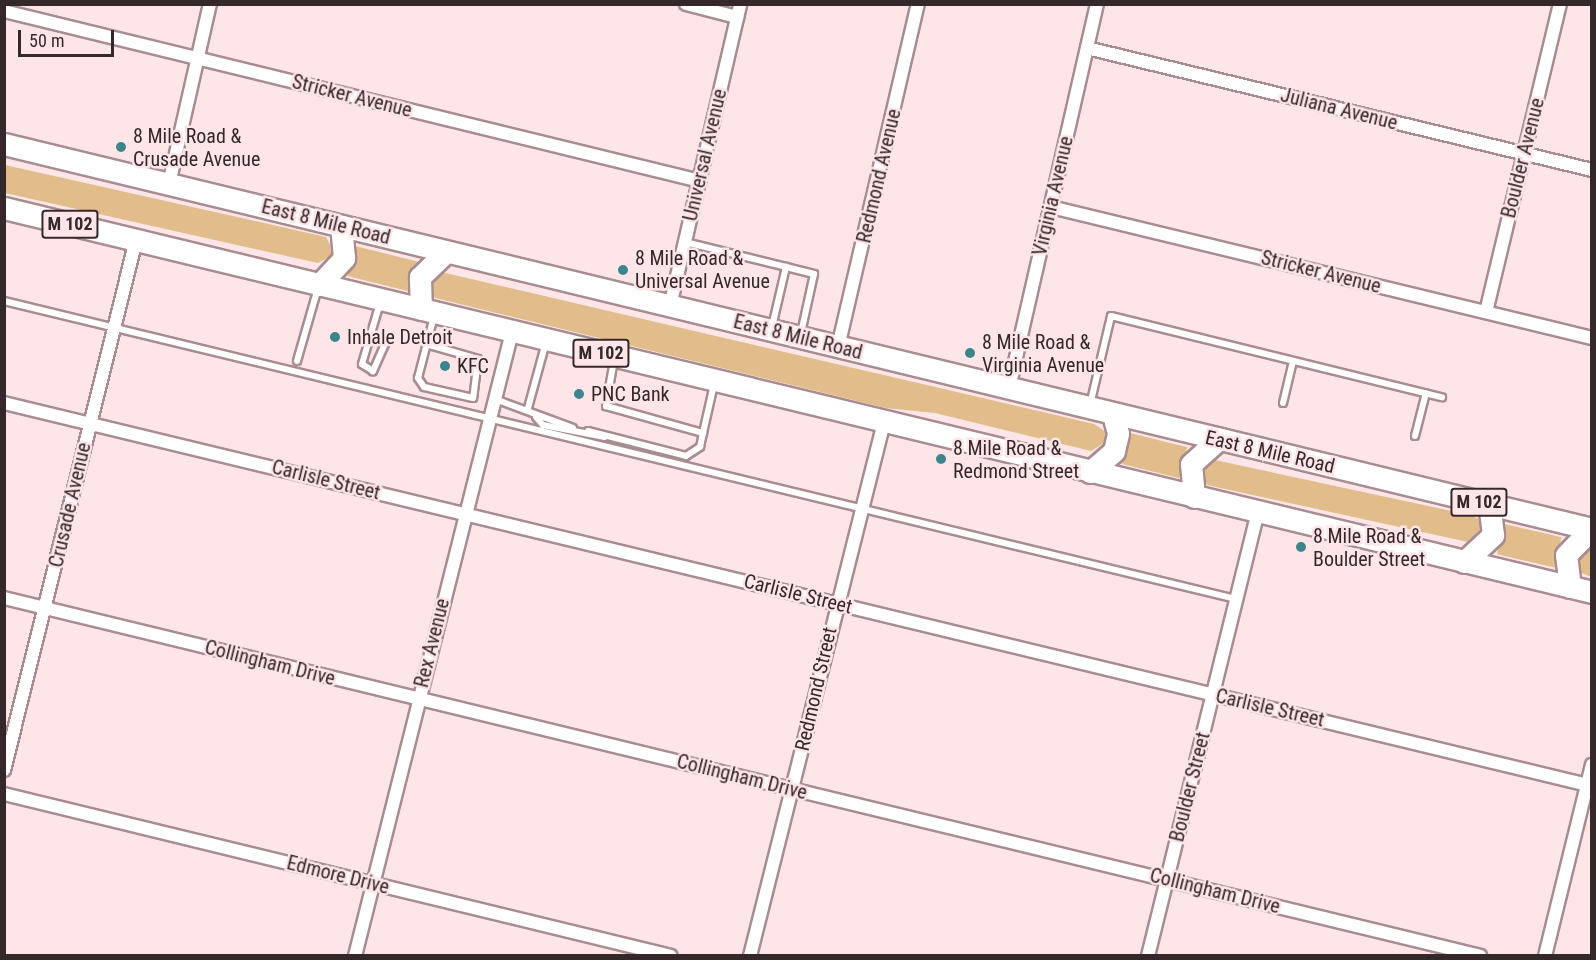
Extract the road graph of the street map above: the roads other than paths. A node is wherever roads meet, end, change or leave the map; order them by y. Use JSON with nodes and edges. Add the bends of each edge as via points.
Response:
{"nodes":[{"id":1,"x":210,"y":4,"type":"edge"},
{"id":2,"x":686,"y":4,"type":"edge"},
{"id":3,"x":740,"y":4,"type":"edge"},
{"id":4,"x":918,"y":4,"type":"edge"},
{"id":5,"x":1097,"y":4,"type":"edge"},
{"id":6,"x":1560,"y":4,"type":"edge"},
{"id":7,"x":4,"y":11,"type":"edge"},
{"id":8,"x":737,"y":17,"type":"junction"},
{"id":9,"x":1087,"y":48,"type":"junction"},
{"id":10,"x":198,"y":58,"type":"junction"},
{"id":11,"x":4,"y":144,"type":"edge"},
{"id":12,"x":1524,"y":154,"type":"junction"},
{"id":13,"x":1592,"y":170,"type":"edge"},
{"id":14,"x":700,"y":181,"type":"junction"},
{"id":15,"x":169,"y":184,"type":"junction"},
{"id":16,"x":1051,"y":207,"type":"junction"},
{"id":17,"x":4,"y":208,"type":"edge"},
{"id":18,"x":341,"y":226,"type":"junction"},
{"id":19,"x":136,"y":240,"type":"junction"},
{"id":20,"x":685,"y":242,"type":"junction"},
{"id":21,"x":446,"y":252,"type":"junction"},
{"id":22,"x":786,"y":267,"type":"junction"},
{"id":23,"x":319,"y":285,"type":"junction"},
{"id":24,"x":4,"y":300,"type":"edge"},
{"id":25,"x":381,"y":300,"type":"junction"},
{"id":26,"x":670,"y":306,"type":"junction"},
{"id":27,"x":428,"y":311,"type":"junction"},
{"id":28,"x":1486,"y":312,"type":"junction"},
{"id":29,"x":114,"y":327,"type":"junction"},
{"id":30,"x":771,"y":331,"type":"junction"},
{"id":31,"x":512,"y":332,"type":"junction"},
{"id":32,"x":372,"y":337,"type":"junction"},
{"id":33,"x":800,"y":338,"type":"junction"},
{"id":34,"x":1592,"y":338,"type":"edge"},
{"id":35,"x":546,"y":340,"type":"junction"},
{"id":36,"x":426,"y":344,"type":"junction"},
{"id":37,"x":838,"y":347,"type":"junction"},
{"id":38,"x":615,"y":356,"type":"junction"},
{"id":39,"x":297,"y":361,"type":"dead end"},
{"id":40,"x":1293,"y":361,"type":"junction"},
{"id":41,"x":715,"y":381,"type":"junction"},
{"id":42,"x":1009,"y":388,"type":"junction"},
{"id":43,"x":1425,"y":393,"type":"junction"},
{"id":44,"x":1442,"y":397,"type":"dead end"},
{"id":45,"x":494,"y":399,"type":"junction"},
{"id":46,"x":4,"y":403,"type":"edge"},
{"id":47,"x":1283,"y":403,"type":"dead end"},
{"id":48,"x":528,"y":408,"type":"junction"},
{"id":49,"x":1089,"y":408,"type":"junction"},
{"id":50,"x":1113,"y":414,"type":"junction"},
{"id":51,"x":536,"y":417,"type":"junction"},
{"id":52,"x":489,"y":418,"type":"junction"},
{"id":53,"x":884,"y":422,"type":"junction"},
{"id":54,"x":89,"y":423,"type":"junction"},
{"id":55,"x":573,"y":428,"type":"dead end"},
{"id":56,"x":588,"y":431,"type":"dead end"},
{"id":57,"x":703,"y":433,"type":"junction"},
{"id":58,"x":610,"y":436,"type":"junction"},
{"id":59,"x":1415,"y":436,"type":"dead end"},
{"id":60,"x":1219,"y":439,"type":"junction"},
{"id":61,"x":1090,"y":472,"type":"junction"},
{"id":62,"x":1194,"y":497,"type":"junction"},
{"id":63,"x":1489,"y":504,"type":"junction"},
{"id":64,"x":862,"y":507,"type":"junction"},
{"id":65,"x":465,"y":513,"type":"junction"},
{"id":66,"x":1258,"y":513,"type":"junction"},
{"id":67,"x":1591,"y":529,"type":"edge"},
{"id":68,"x":1464,"y":562,"type":"junction"},
{"id":69,"x":1570,"y":587,"type":"junction"},
{"id":70,"x":1592,"y":592,"type":"edge"},
{"id":71,"x":4,"y":598,"type":"edge"},
{"id":72,"x":1236,"y":599,"type":"junction"},
{"id":73,"x":837,"y":604,"type":"junction"},
{"id":74,"x":46,"y":608,"type":"junction"},
{"id":75,"x":1213,"y":694,"type":"junction"},
{"id":76,"x":418,"y":699,"type":"junction"},
{"id":77,"x":1592,"y":765,"type":"edge"},
{"id":78,"x":4,"y":770,"type":"edge"},
{"id":79,"x":1589,"y":786,"type":"edge"},
{"id":80,"x":792,"y":789,"type":"junction"},
{"id":81,"x":4,"y":794,"type":"edge"},
{"id":82,"x":1167,"y":879,"type":"junction"},
{"id":83,"x":373,"y":884,"type":"junction"},
{"id":84,"x":355,"y":956,"type":"edge"},
{"id":85,"x":671,"y":956,"type":"edge"},
{"id":86,"x":750,"y":956,"type":"edge"},
{"id":87,"x":1148,"y":956,"type":"edge"},
{"id":88,"x":1480,"y":956,"type":"edge"},
{"id":89,"x":1545,"y":956,"type":"edge"}],
"edges":[{"from":1,"to":10,"type":"street"},
{"from":2,"to":8,"type":"street"},
{"from":3,"to":8,"type":"street","name":"Universal Avenue"},
{"from":4,"to":37,"type":"street","name":"Redmond Avenue"},
{"from":5,"to":9,"type":"street","name":"Virginia Avenue"},
{"from":6,"to":12,"type":"street","name":"Boulder Avenue"},
{"from":7,"to":10,"type":"street","name":"Stricker Avenue"},
{"from":8,"to":14,"type":"street","name":"Universal Avenue"},
{"from":9,"to":12,"type":"street","name":"Juliana Avenue"},
{"from":9,"to":16,"type":"street","name":"Virginia Avenue"},
{"from":10,"to":14,"type":"street","name":"Stricker Avenue"},
{"from":10,"to":15,"type":"street"},
{"from":11,"to":15,"type":"highway","name":"East 8 Mile Road","number":"M 102"},
{"from":12,"to":13,"type":"street","name":"Juliana Avenue"},
{"from":12,"to":28,"type":"street","name":"Boulder Avenue"},
{"from":14,"to":20,"type":"street","name":"Universal Avenue"},
{"from":15,"to":18,"type":"highway","name":"East 8 Mile Road","number":"M 102"},
{"from":16,"to":28,"type":"street","name":"Stricker Avenue"},
{"from":16,"to":42,"type":"street","name":"Virginia Avenue"},
{"from":17,"to":19,"type":"highway","number":"M 102"},
{"from":18,"to":21,"type":"highway","name":"East 8 Mile Road","number":"M 102"},
{"from":18,"to":23,"type":"highway","via":[[344,258]]},
{"from":19,"to":23,"type":"highway","number":"M 102"},
{"from":19,"to":29,"type":"street","name":"Crusade Avenue"},
{"from":20,"to":22,"type":"lane"},
{"from":20,"to":26,"type":"street","name":"Universal Avenue"},
{"from":21,"to":26,"type":"highway","name":"East 8 Mile Road","number":"M 102"},
{"from":21,"to":27,"type":"highway","via":[[420,278]]},
{"from":22,"to":30,"type":"lane"},
{"from":22,"to":33,"type":"lane","via":[[814,274]]},
{"from":23,"to":25,"type":"highway","number":"M 102"},
{"from":23,"to":39,"type":"lane"},
{"from":24,"to":29,"type":"lane"},
{"from":25,"to":27,"type":"highway","number":"M 102"},
{"from":25,"to":32,"type":"lane"},
{"from":26,"to":30,"type":"highway","name":"East 8 Mile Road","number":"M 102"},
{"from":27,"to":31,"type":"highway","number":"M 102"},
{"from":27,"to":36,"type":"lane"},
{"from":28,"to":34,"type":"street","name":"Stricker Avenue"},
{"from":29,"to":52,"type":"lane"},
{"from":29,"to":54,"type":"street","name":"Crusade Avenue"},
{"from":30,"to":33,"type":"highway","name":"East 8 Mile Road","number":"M 102"},
{"from":31,"to":35,"type":"highway","number":"M 102"},
{"from":31,"to":45,"type":"street","name":"Rex Avenue"},
{"from":32,"to":32,"type":"lane","via":[[362,364],[373,371],[385,344]]},
{"from":33,"to":37,"type":"highway","name":"East 8 Mile Road","number":"M 102"},
{"from":35,"to":38,"type":"highway","number":"M 102"},
{"from":35,"to":48,"type":"lane"},
{"from":36,"to":36,"type":"lane","via":[[418,378],[424,387],[473,398],[478,359]]},
{"from":37,"to":42,"type":"highway","name":"East 8 Mile Road","number":"M 102"},
{"from":38,"to":41,"type":"highway","number":"M 102"},
{"from":38,"to":57,"type":"lane","via":[[606,406]]},
{"from":40,"to":43,"type":"lane"},
{"from":40,"to":47,"type":"lane"},
{"from":40,"to":49,"type":"lane","via":[[1111,316]]},
{"from":41,"to":53,"type":"highway","number":"M 102"},
{"from":41,"to":57,"type":"lane"},
{"from":42,"to":49,"type":"highway","name":"East 8 Mile Road","number":"M 102"},
{"from":43,"to":44,"type":"lane"},
{"from":43,"to":59,"type":"lane"},
{"from":45,"to":48,"type":"lane"},
{"from":45,"to":52,"type":"street","name":"Rex Avenue"},
{"from":46,"to":54,"type":"street","name":"Carlisle Street"},
{"from":48,"to":51,"type":"lane"},
{"from":49,"to":50,"type":"highway","name":"East 8 Mile Road","number":"M 102"},
{"from":50,"to":60,"type":"highway","name":"East 8 Mile Road","number":"M 102"},
{"from":50,"to":61,"type":"highway","via":[[1116,445]]},
{"from":51,"to":55,"type":"lane"},
{"from":51,"to":58,"type":"lane","via":[[543,425],[595,439]]},
{"from":52,"to":64,"type":"lane"},
{"from":52,"to":65,"type":"street","name":"Rex Avenue"},
{"from":53,"to":61,"type":"highway","number":"M 102"},
{"from":53,"to":64,"type":"street","name":"Redmond Street"},
{"from":54,"to":65,"type":"street","name":"Carlisle Street"},
{"from":54,"to":74,"type":"street","name":"Crusade Avenue"},
{"from":56,"to":58,"type":"lane"},
{"from":57,"to":58,"type":"lane","via":[[700,447],[686,456]]},
{"from":60,"to":62,"type":"highway","via":[[1191,464]]},
{"from":60,"to":63,"type":"highway","name":"East 8 Mile Road","number":"M 102"},
{"from":61,"to":62,"type":"highway","number":"M 102"},
{"from":62,"to":66,"type":"highway","number":"M 102"},
{"from":63,"to":67,"type":"highway","name":"East 8 Mile Road","number":"M 102"},
{"from":63,"to":68,"type":"highway","via":[[1493,535]]},
{"from":64,"to":72,"type":"lane"},
{"from":64,"to":73,"type":"street","name":"Redmond Street"},
{"from":65,"to":73,"type":"street","name":"Carlisle Street"},
{"from":65,"to":76,"type":"street","name":"Rex Avenue"},
{"from":66,"to":68,"type":"highway","number":"M 102"},
{"from":66,"to":72,"type":"street","name":"Boulder Street"},
{"from":67,"to":69,"type":"highway","via":[[1566,555]]},
{"from":68,"to":69,"type":"highway","number":"M 102"},
{"from":69,"to":70,"type":"highway","number":"M 102"},
{"from":71,"to":74,"type":"street","name":"Collingham Drive"},
{"from":72,"to":75,"type":"street","name":"Boulder Street"},
{"from":73,"to":75,"type":"street","name":"Carlisle Street"},
{"from":73,"to":80,"type":"street","name":"Redmond Street"},
{"from":74,"to":76,"type":"street","name":"Collingham Drive"},
{"from":74,"to":78,"type":"street","name":"Crusade Avenue"},
{"from":75,"to":79,"type":"street","name":"Carlisle Street"},
{"from":75,"to":82,"type":"street","name":"Boulder Street"},
{"from":76,"to":80,"type":"street","name":"Collingham Drive"},
{"from":76,"to":83,"type":"street","name":"Rex Avenue"},
{"from":77,"to":79,"type":"street"},
{"from":79,"to":89,"type":"street"},
{"from":80,"to":82,"type":"street","name":"Collingham Drive"},
{"from":80,"to":86,"type":"street","name":"Redmond Street"},
{"from":81,"to":83,"type":"street","name":"Edmore Drive"},
{"from":82,"to":87,"type":"street","name":"Boulder Street"},
{"from":82,"to":88,"type":"street","name":"Collingham Drive"},
{"from":83,"to":84,"type":"street","name":"Rex Avenue"},
{"from":83,"to":85,"type":"street","name":"Edmore Drive"}]}
